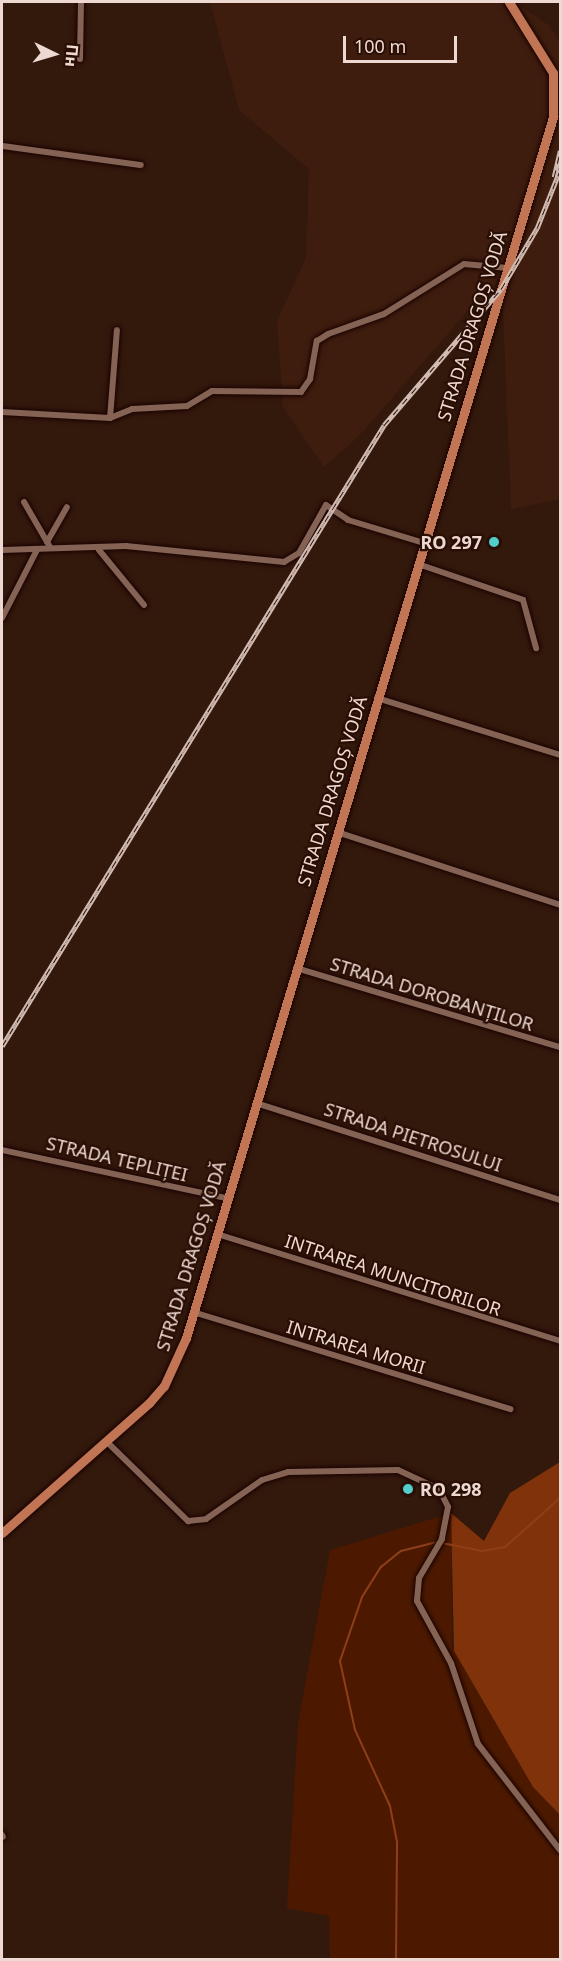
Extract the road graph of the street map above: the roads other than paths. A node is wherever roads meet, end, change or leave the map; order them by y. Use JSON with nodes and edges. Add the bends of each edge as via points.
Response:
{"nodes":[{"id":1,"x":81,"y":2,"type":"edge"},
{"id":2,"x":509,"y":2,"type":"edge"},
{"id":3,"x":80,"y":58,"type":"dead end"},
{"id":4,"x":2,"y":146,"type":"edge"},
{"id":5,"x":141,"y":165,"type":"dead end"},
{"id":6,"x":508,"y":268,"type":"junction"},
{"id":7,"x":117,"y":330,"type":"dead end"},
{"id":8,"x":2,"y":412,"type":"edge"},
{"id":9,"x":110,"y":418,"type":"junction"},
{"id":10,"x":24,"y":502,"type":"dead end"},
{"id":11,"x":67,"y":507,"type":"dead end"},
{"id":12,"x":424,"y":543,"type":"junction"},
{"id":13,"x":49,"y":544,"type":"junction"},
{"id":14,"x":99,"y":549,"type":"junction"},
{"id":15,"x":2,"y":550,"type":"edge"},
{"id":16,"x":37,"y":550,"type":"junction"},
{"id":17,"x":418,"y":564,"type":"junction"},
{"id":18,"x":144,"y":605,"type":"dead end"},
{"id":19,"x":2,"y":618,"type":"edge"},
{"id":20,"x":536,"y":648,"type":"dead end"},
{"id":21,"x":377,"y":698,"type":"junction"},
{"id":22,"x":561,"y":755,"type":"edge"},
{"id":23,"x":337,"y":832,"type":"junction"},
{"id":24,"x":561,"y":905,"type":"edge"},
{"id":25,"x":296,"y":969,"type":"junction"},
{"id":26,"x":561,"y":1047,"type":"edge"},
{"id":27,"x":256,"y":1103,"type":"junction"},
{"id":28,"x":2,"y":1150,"type":"edge"},
{"id":29,"x":226,"y":1198,"type":"junction"},
{"id":30,"x":561,"y":1200,"type":"edge"},
{"id":31,"x":217,"y":1234,"type":"junction"},
{"id":32,"x":193,"y":1312,"type":"junction"},
{"id":33,"x":561,"y":1341,"type":"edge"},
{"id":34,"x":510,"y":1409,"type":"dead end"},
{"id":35,"x":106,"y":1441,"type":"junction"},
{"id":36,"x":2,"y":1533,"type":"edge"},
{"id":37,"x":561,"y":1850,"type":"edge"}],
"edges":[{"from":1,"to":3,"type":"street"},
{"from":2,"to":6,"type":"main road","name":"STRADA DRAGOȘ VODĂ","via":[[541,46],[555,86],[553,117]]},
{"from":4,"to":5,"type":"street"},
{"from":6,"to":9,"type":"street","via":[[464,264],[384,314],[328,334],[317,341],[310,379],[301,392],[212,391],[188,406],[132,409]]},
{"from":6,"to":12,"type":"main road","name":"STRADA DRAGOȘ VODĂ"},
{"from":7,"to":9,"type":"street"},
{"from":8,"to":9,"type":"street"},
{"from":10,"to":13,"type":"street"},
{"from":11,"to":13,"type":"street"},
{"from":12,"to":14,"type":"street","via":[[348,520],[326,505],[299,554],[284,562],[146,548]]},
{"from":12,"to":17,"type":"main road","name":"STRADA DRAGOȘ VODĂ"},
{"from":13,"to":14,"type":"street"},
{"from":13,"to":16,"type":"street"},
{"from":14,"to":18,"type":"street"},
{"from":15,"to":16,"type":"street"},
{"from":16,"to":19,"type":"street"},
{"from":17,"to":20,"type":"street","via":[[523,600]]},
{"from":17,"to":21,"type":"main road","name":"STRADA DRAGOȘ VODĂ"},
{"from":21,"to":22,"type":"street"},
{"from":21,"to":23,"type":"main road","name":"STRADA DRAGOȘ VODĂ"},
{"from":23,"to":24,"type":"street"},
{"from":23,"to":25,"type":"main road","name":"STRADA DRAGOȘ VODĂ"},
{"from":25,"to":26,"type":"street","name":"STRADA DOROBANȚILOR"},
{"from":25,"to":27,"type":"main road","name":"STRADA DRAGOȘ VODĂ"},
{"from":27,"to":29,"type":"main road","name":"STRADA DRAGOȘ VODĂ"},
{"from":27,"to":30,"type":"street","name":"STRADA PIETROSULUI"},
{"from":28,"to":29,"type":"street","name":"STRADA TEPLIȚEI"},
{"from":29,"to":31,"type":"main road","name":"STRADA DRAGOȘ VODĂ"},
{"from":31,"to":32,"type":"main road","name":"STRADA DRAGOȘ VODĂ"},
{"from":31,"to":33,"type":"street","name":"INTRAREA MUNCITORILOR"},
{"from":32,"to":34,"type":"street","name":"INTRAREA MORII"},
{"from":32,"to":35,"type":"main road","name":"STRADA DRAGOȘ VODĂ","via":[[164,1386]]},
{"from":35,"to":36,"type":"main road","name":"STRADA DRAGOȘ VODĂ"},
{"from":35,"to":37,"type":"street","via":[[188,1521],[206,1519],[262,1480],[288,1472],[379,1467],[407,1472],[445,1497],[440,1547],[419,1578],[417,1601],[451,1663],[478,1744]]}]}
